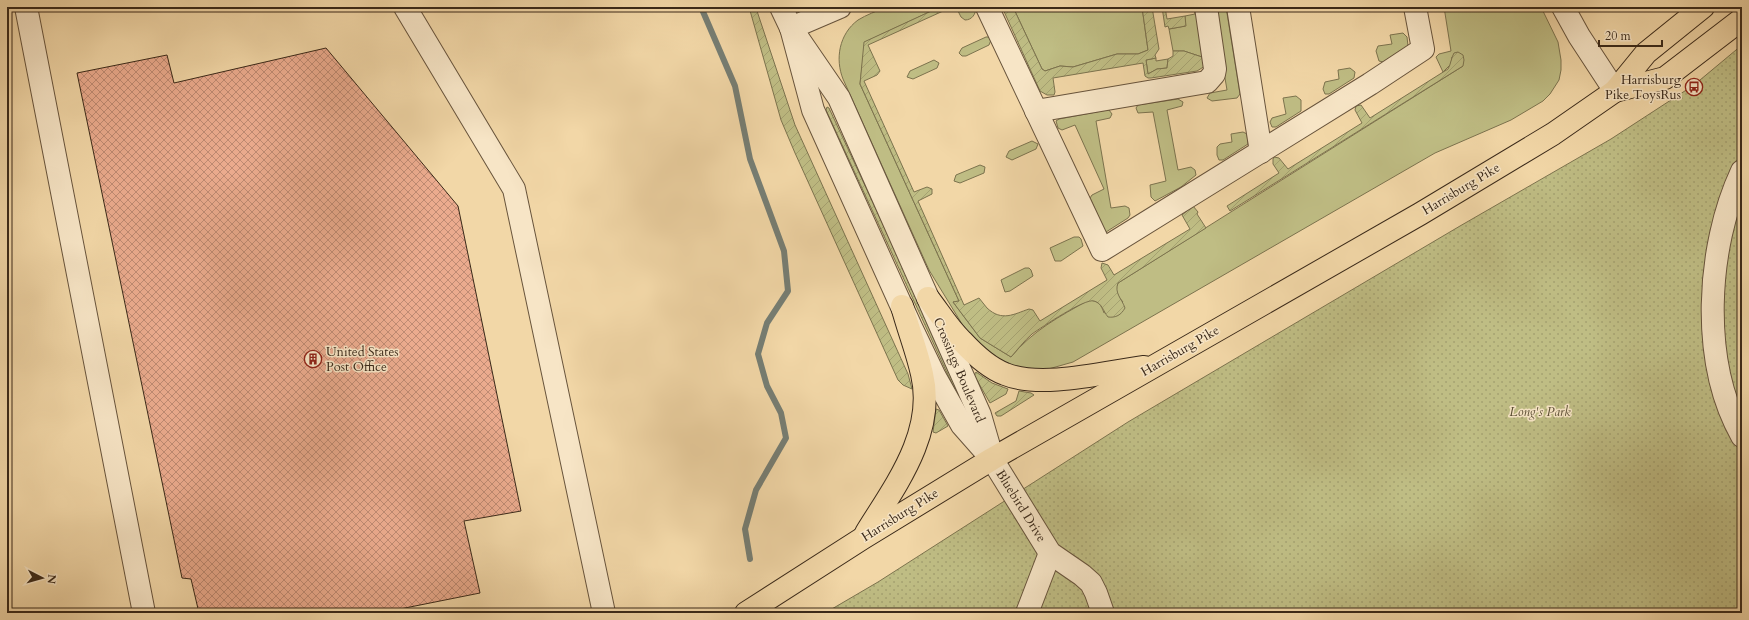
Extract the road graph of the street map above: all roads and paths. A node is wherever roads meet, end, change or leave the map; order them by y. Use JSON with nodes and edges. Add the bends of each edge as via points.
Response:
{"nodes":[{"id":1,"x":405,"y":7,"type":"edge"},
{"id":2,"x":781,"y":7,"type":"edge"},
{"id":3,"x":840,"y":7,"type":"edge"},
{"id":4,"x":987,"y":7,"type":"edge"},
{"id":5,"x":1206,"y":7,"type":"edge"},
{"id":6,"x":1238,"y":7,"type":"edge"},
{"id":7,"x":1415,"y":7,"type":"edge"},
{"id":8,"x":1563,"y":7,"type":"edge"},
{"id":9,"x":1703,"y":7,"type":"edge"},
{"id":10,"x":31,"y":8,"type":"edge"},
{"id":11,"x":1742,"y":18,"type":"edge"},
{"id":12,"x":791,"y":28,"type":"junction"},
{"id":13,"x":1615,"y":91,"type":"junction"},
{"id":14,"x":1036,"y":111,"type":"junction"},
{"id":15,"x":1261,"y":152,"type":"junction"},
{"id":16,"x":1742,"y":171,"type":"edge"},
{"id":17,"x":928,"y":298,"type":"junction"},
{"id":18,"x":902,"y":306,"type":"junction"},
{"id":19,"x":1157,"y":365,"type":"junction"},
{"id":20,"x":1742,"y":436,"type":"edge"},
{"id":21,"x":992,"y":459,"type":"junction"},
{"id":22,"x":863,"y":538,"type":"junction"},
{"id":23,"x":1050,"y":553,"type":"junction"},
{"id":24,"x":144,"y":613,"type":"edge"},
{"id":25,"x":604,"y":613,"type":"edge"},
{"id":26,"x":746,"y":613,"type":"edge"},
{"id":27,"x":1027,"y":613,"type":"edge"},
{"id":28,"x":1103,"y":613,"type":"edge"}],
"edges":[{"from":1,"to":25,"type":"street","via":[[514,189]]},
{"from":2,"to":12,"type":"street","name":"Crossings Boulevard"},
{"from":3,"to":12,"type":"street"},
{"from":4,"to":14,"type":"street"},
{"from":5,"to":14,"type":"street","via":[[1215,69],[1207,82]]},
{"from":6,"to":15,"type":"street"},
{"from":7,"to":15,"type":"street","via":[[1423,49]]},
{"from":8,"to":13,"type":"street"},
{"from":9,"to":13,"type":"main road","name":"Harrisburg Pike","via":[[1646,53]]},
{"from":10,"to":24,"type":"street"},
{"from":11,"to":13,"type":"main road","name":"Harrisburg Pike","via":[[1665,78]]},
{"from":12,"to":17,"type":"street","name":"Crossings Boulevard","via":[[839,98]]},
{"from":12,"to":18,"type":"street","name":"Crossings Boulevard","via":[[813,110]]},
{"from":13,"to":19,"type":"main road","name":"Harrisburg Pike","via":[[1553,134],[1420,214]]},
{"from":14,"to":15,"type":"street","via":[[1102,250]]},
{"from":16,"to":20,"type":"street","via":[[1720,239],[1712,307],[1723,393],[1733,421]]},
{"from":17,"to":19,"type":"main road","via":[[961,340],[985,363],[1019,379],[1037,381],[1067,378]]},
{"from":17,"to":21,"type":"street","name":"Crossings Boulevard","via":[[980,415]]},
{"from":18,"to":21,"type":"street","name":"Crossings Boulevard","via":[[935,377],[962,425]]},
{"from":18,"to":22,"type":"main road","via":[[923,374],[925,405],[920,435],[904,473]]},
{"from":19,"to":21,"type":"main road","name":"Harrisburg Pike"},
{"from":21,"to":22,"type":"main road","name":"Harrisburg Pike"},
{"from":21,"to":23,"type":"street","name":"Bluebird Drive"},
{"from":22,"to":26,"type":"main road","name":"Harrisburg Pike"},
{"from":23,"to":27,"type":"street","name":"Bluebird Drive"},
{"from":23,"to":28,"type":"street","name":"Bluebird Drive","via":[[1091,583]]}]}
